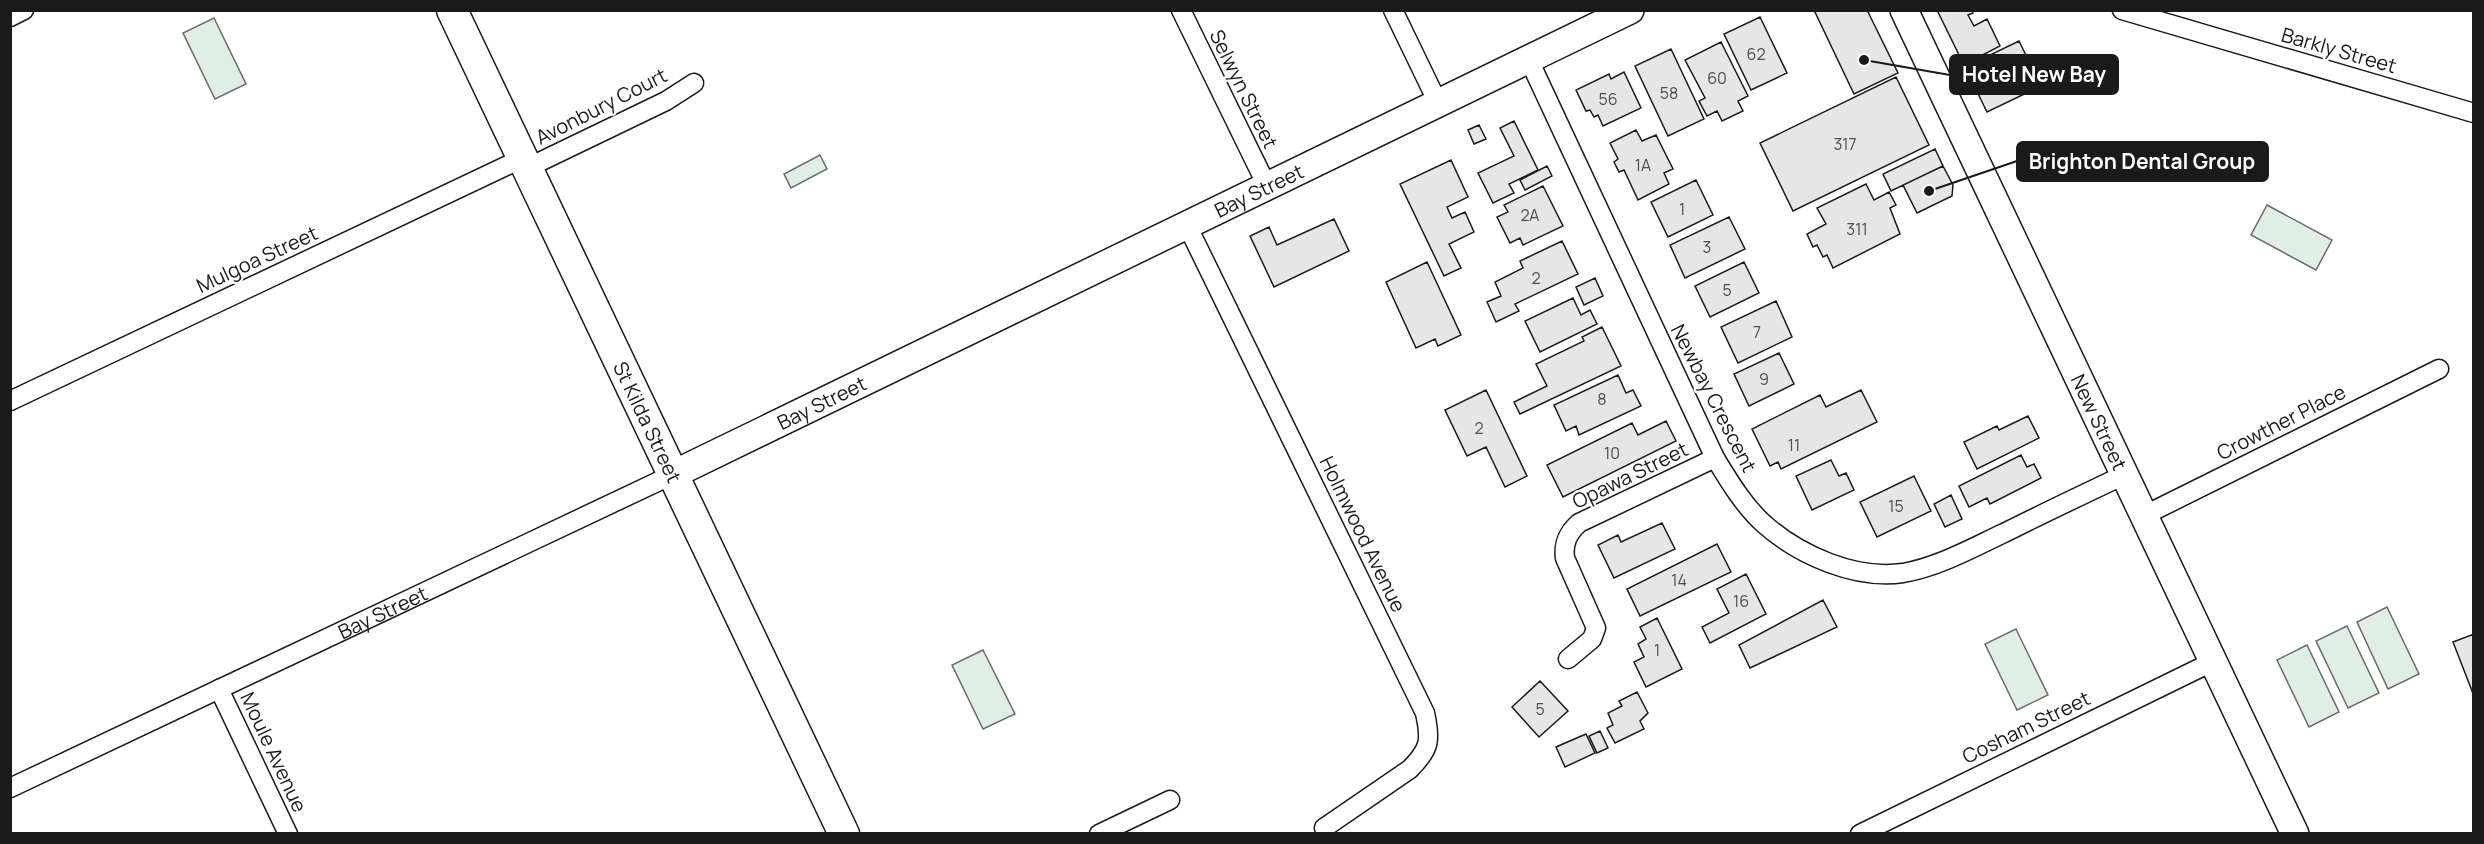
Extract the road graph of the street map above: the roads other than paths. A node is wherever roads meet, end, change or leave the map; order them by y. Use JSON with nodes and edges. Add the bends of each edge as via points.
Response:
{"nodes":[{"id":1,"x":24,"y":10,"type":"edge"},
{"id":2,"x":452,"y":10,"type":"edge"},
{"id":3,"x":1181,"y":10,"type":"edge"},
{"id":4,"x":1393,"y":10,"type":"edge"},
{"id":5,"x":1630,"y":10,"type":"edge"},
{"id":6,"x":1904,"y":10,"type":"edge"},
{"id":7,"x":2122,"y":10,"type":"edge"},
{"id":8,"x":10,"y":17,"type":"edge"},
{"id":9,"x":1529,"y":60,"type":"junction"},
{"id":10,"x":694,"y":83,"type":"dead end"},
{"id":11,"x":1438,"y":103,"type":"junction"},
{"id":12,"x":2474,"y":113,"type":"edge"},
{"id":13,"x":525,"y":163,"type":"junction"},
{"id":14,"x":1266,"y":186,"type":"junction"},
{"id":15,"x":1187,"y":225,"type":"junction"},
{"id":16,"x":2439,"y":369,"type":"dead end"},
{"id":17,"x":10,"y":401,"type":"edge"},
{"id":18,"x":1715,"y":458,"type":"junction"},
{"id":19,"x":674,"y":474,"type":"junction"},
{"id":20,"x":2124,"y":475,"type":"junction"},
{"id":21,"x":2143,"y":516,"type":"junction"},
{"id":22,"x":1568,"y":659,"type":"dead end"},
{"id":23,"x":2212,"y":662,"type":"junction"},
{"id":24,"x":219,"y":689,"type":"junction"},
{"id":25,"x":10,"y":788,"type":"edge"},
{"id":26,"x":1170,"y":800,"type":"dead end"},
{"id":27,"x":1324,"y":828,"type":"dead end"},
{"id":28,"x":288,"y":834,"type":"edge"},
{"id":29,"x":844,"y":834,"type":"edge"},
{"id":30,"x":1099,"y":834,"type":"edge"},
{"id":31,"x":1860,"y":834,"type":"edge"},
{"id":32,"x":2295,"y":834,"type":"edge"}],
"edges":[{"from":1,"to":8,"type":"street"},
{"from":2,"to":13,"type":"main road","name":"St Kilda Street"},
{"from":3,"to":14,"type":"street","name":"Selwyn Street"},
{"from":4,"to":11,"type":"street"},
{"from":5,"to":9,"type":"street","name":"Bay Street"},
{"from":6,"to":20,"type":"street","name":"New Street"},
{"from":7,"to":12,"type":"street","name":"Barkly Street"},
{"from":9,"to":11,"type":"street","name":"Bay Street"},
{"from":9,"to":18,"type":"street","name":"Newbay Crescent"},
{"from":10,"to":13,"type":"street","name":"Avonbury Court","via":[[666,102]]},
{"from":11,"to":14,"type":"street","name":"Bay Street"},
{"from":13,"to":17,"type":"street","name":"Mulgoa Street"},
{"from":13,"to":19,"type":"main road","name":"St Kilda Street"},
{"from":14,"to":15,"type":"street","name":"Bay Street"},
{"from":15,"to":19,"type":"street","name":"Bay Street"},
{"from":15,"to":27,"type":"street","name":"Holmwood Avenue","via":[[1425,712],[1428,747],[1420,759]]},
{"from":16,"to":21,"type":"street","name":"Crowther Place"},
{"from":18,"to":20,"type":"street","name":"Newbay Crescent","via":[[1763,524],[1826,562],[1866,573],[1902,573],[1938,563]]},
{"from":18,"to":22,"type":"street","name":"Opawa Street","via":[[1579,523],[1570,532],[1565,558],[1596,628],[1592,639]]},
{"from":19,"to":24,"type":"street","name":"Bay Street"},
{"from":19,"to":29,"type":"main road","name":"St Kilda Street"},
{"from":20,"to":21,"type":"street","name":"New Street"},
{"from":21,"to":23,"type":"street","name":"New Street"},
{"from":23,"to":31,"type":"street","name":"Cosham Street"},
{"from":23,"to":32,"type":"street","name":"New Street"},
{"from":24,"to":25,"type":"street","name":"Bay Street"},
{"from":24,"to":28,"type":"street","name":"Moule Avenue"},
{"from":26,"to":30,"type":"street"}]}
